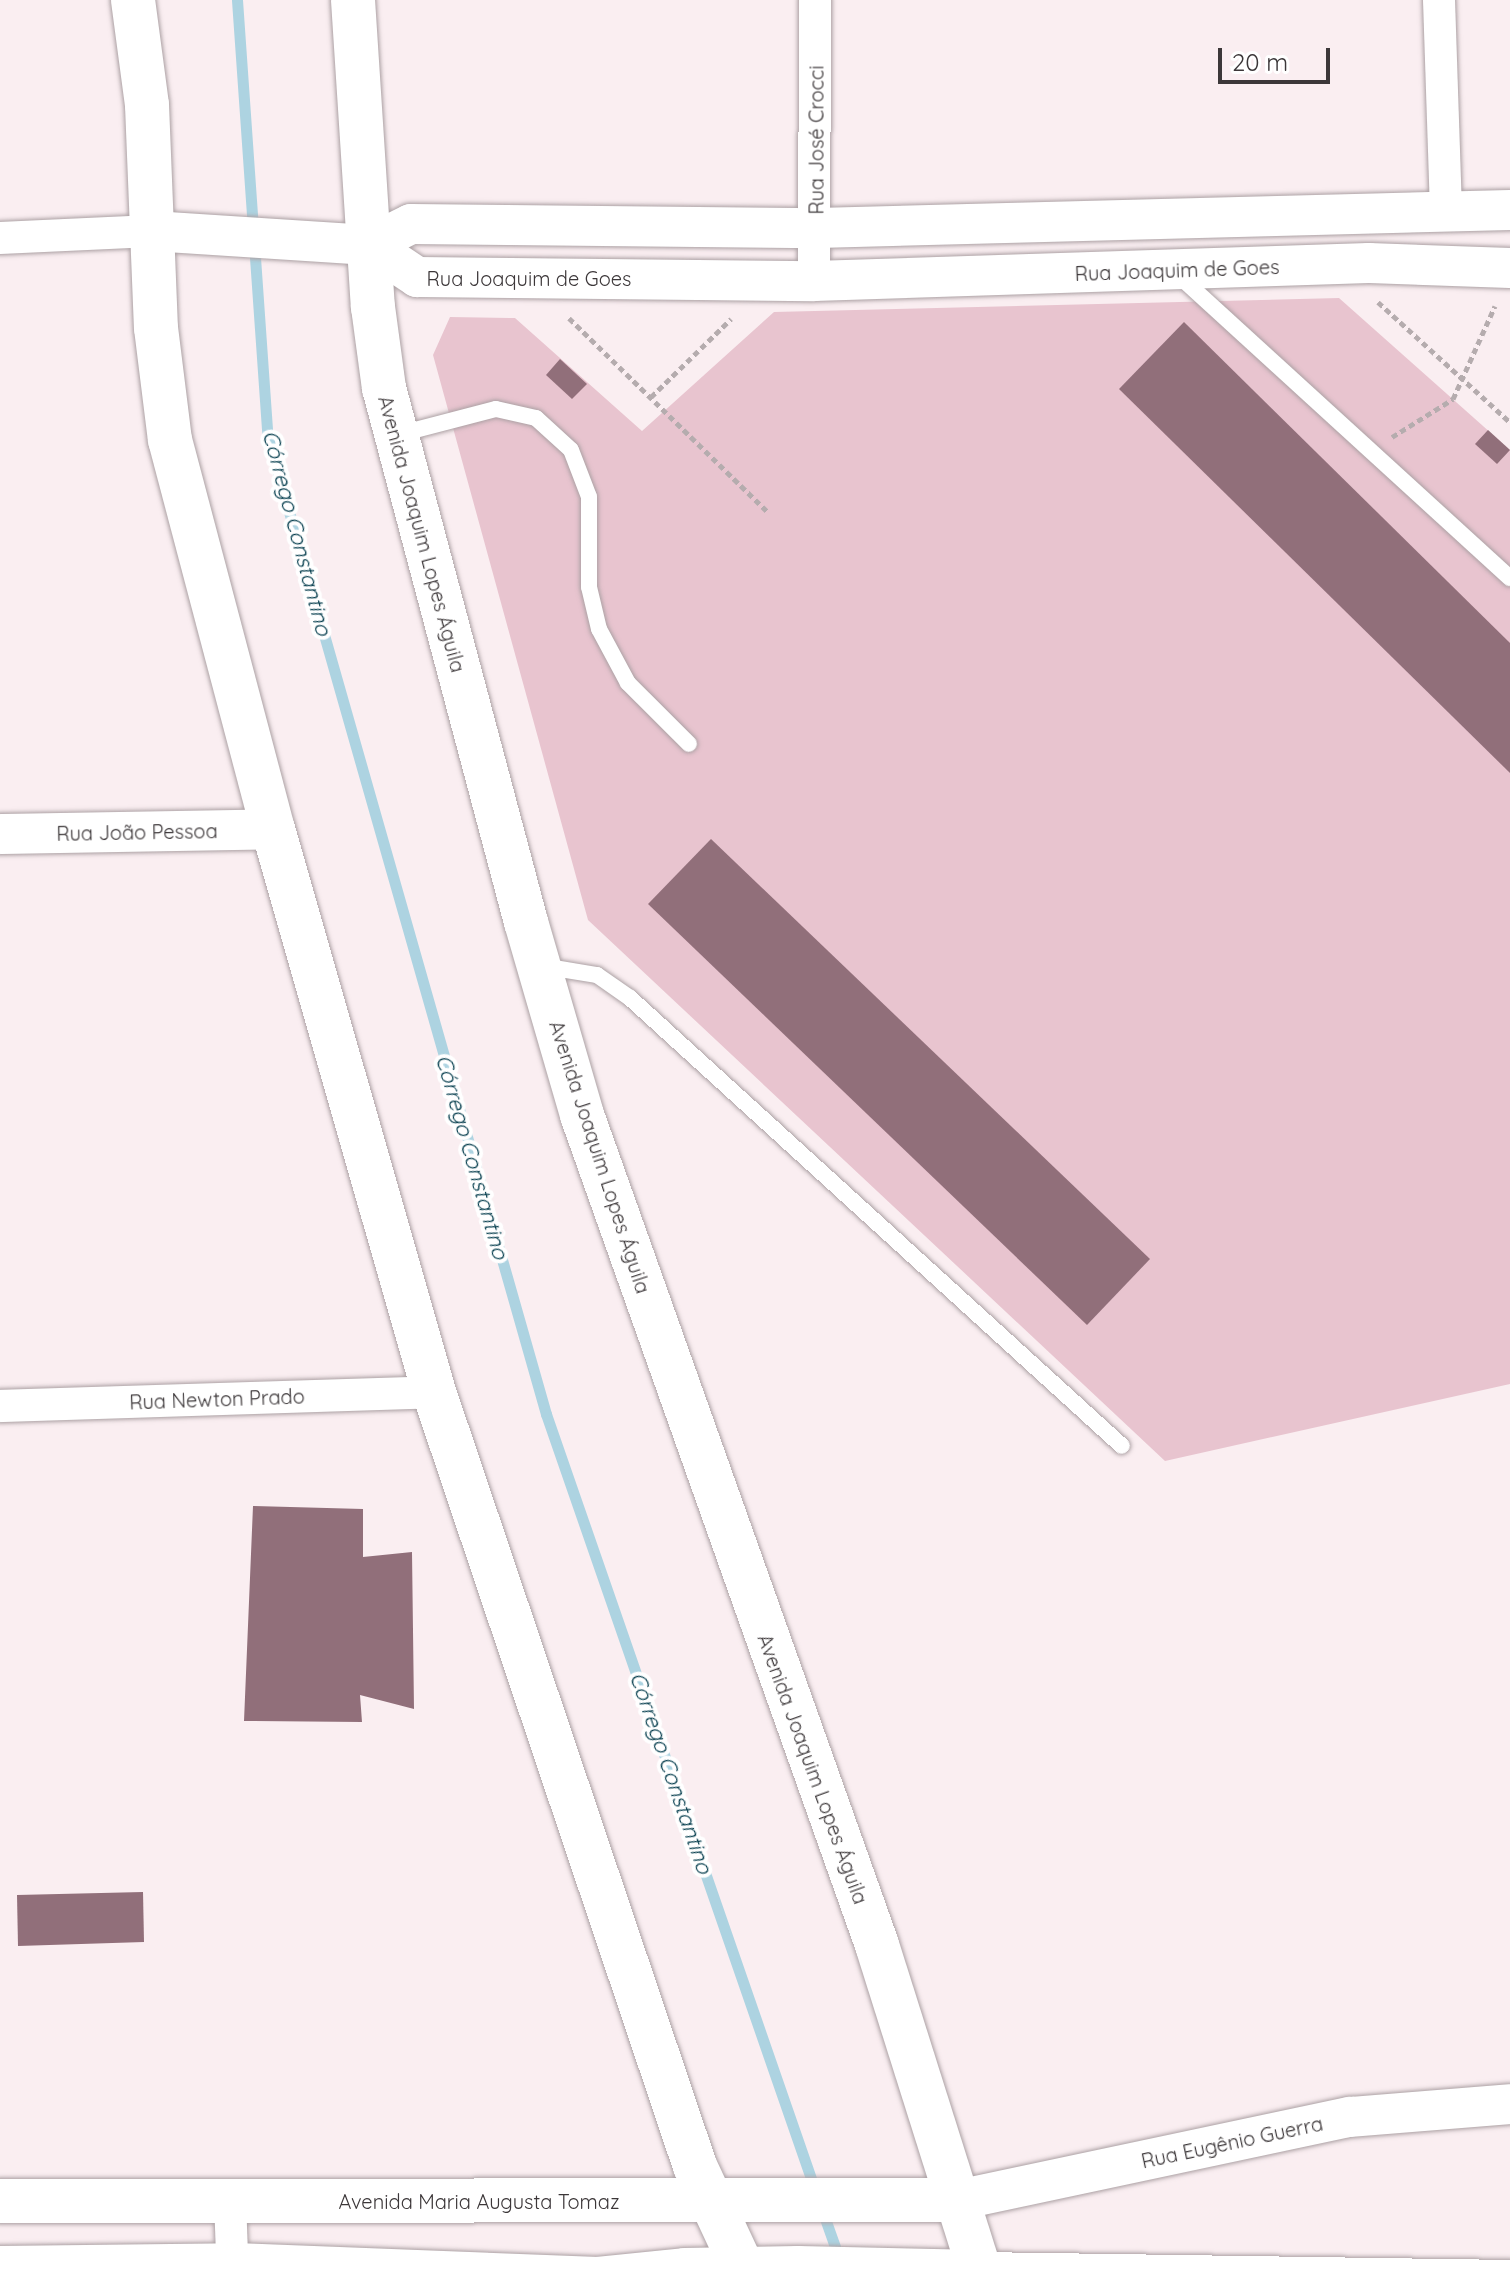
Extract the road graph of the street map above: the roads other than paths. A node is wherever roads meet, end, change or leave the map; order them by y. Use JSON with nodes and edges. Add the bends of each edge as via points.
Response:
{"nodes":[{"id":1,"x":133,"y":0,"type":"edge"},
{"id":2,"x":353,"y":0,"type":"edge"},
{"id":3,"x":815,"y":0,"type":"edge"},
{"id":4,"x":1439,"y":0,"type":"edge"},
{"id":5,"x":1446,"y":208,"type":"junction"},
{"id":6,"x":1510,"y":210,"type":"edge"},
{"id":7,"x":817,"y":228,"type":"junction"},
{"id":8,"x":152,"y":231,"type":"junction"},
{"id":9,"x":0,"y":238,"type":"edge"},
{"id":10,"x":369,"y":245,"type":"junction"},
{"id":11,"x":1173,"y":270,"type":"junction"},
{"id":12,"x":814,"y":281,"type":"junction"},
{"id":13,"x":1504,"y":283,"type":"edge"},
{"id":14,"x":395,"y":435,"type":"junction"},
{"id":15,"x":1510,"y":578,"type":"edge"},
{"id":16,"x":689,"y":744,"type":"dead end"},
{"id":17,"x":273,"y":829,"type":"junction"},
{"id":18,"x":0,"y":834,"type":"edge"},
{"id":19,"x":539,"y":965,"type":"junction"},
{"id":20,"x":434,"y":1392,"type":"junction"},
{"id":21,"x":0,"y":1406,"type":"edge"},
{"id":22,"x":1122,"y":1446,"type":"dead end"},
{"id":23,"x":1510,"y":2104,"type":"edge"},
{"id":24,"x":230,"y":2200,"type":"junction"},
{"id":25,"x":0,"y":2201,"type":"edge"},
{"id":26,"x":937,"y":2201,"type":"junction"},
{"id":27,"x":715,"y":2202,"type":"junction"},
{"id":28,"x":0,"y":2268,"type":"edge"},
{"id":29,"x":234,"y":2274,"type":"edge"},
{"id":30,"x":967,"y":2274,"type":"edge"},
{"id":31,"x":747,"y":2276,"type":"edge"},
{"id":32,"x":1510,"y":2280,"type":"edge"},
{"id":33,"x":598,"y":2281,"type":"edge"}],
"edges":[{"from":1,"to":8,"type":"main road","via":[[147,105]]},
{"from":2,"to":10,"type":"main road","name":"Avenida Joaquim Lopes Águila"},
{"from":3,"to":7,"type":"street","name":"Rua José Crocci"},
{"from":4,"to":5,"type":"street"},
{"from":5,"to":6,"type":"street"},
{"from":5,"to":7,"type":"street"},
{"from":7,"to":10,"type":"street","via":[[411,224]]},
{"from":7,"to":12,"type":"street","name":"Rua José Crocci"},
{"from":8,"to":9,"type":"street"},
{"from":8,"to":10,"type":"street"},
{"from":8,"to":17,"type":"main road","via":[[156,328],[170,440]]},
{"from":10,"to":12,"type":"street","name":"Rua Joaquim de Goes","via":[[417,277]]},
{"from":10,"to":14,"type":"main road","name":"Avenida Joaquim Lopes Águila","via":[[380,361]]},
{"from":11,"to":12,"type":"street","name":"Rua Joaquim de Goes"},
{"from":11,"to":13,"type":"street","name":"Rua Joaquim de Goes","via":[[1369,263]]},
{"from":11,"to":15,"type":"lane"},
{"from":14,"to":16,"type":"lane","via":[[496,409],[536,418],[571,450],[589,497],[589,587],[599,629],[628,683]]},
{"from":14,"to":19,"type":"main road","name":"Avenida Joaquim Lopes Águila"},
{"from":17,"to":18,"type":"street","name":"Rua João Pessoa"},
{"from":17,"to":20,"type":"main road"},
{"from":19,"to":22,"type":"lane","via":[[597,975],[630,998]]},
{"from":19,"to":26,"type":"main road","name":"Avenida Joaquim Lopes Águila","via":[[582,1115],[877,1945]]},
{"from":20,"to":21,"type":"street","name":"Rua Newton Prado"},
{"from":20,"to":27,"type":"main road","via":[[695,2166]]},
{"from":23,"to":26,"type":"street","name":"Rua Eugênio Guerra","via":[[1350,2117]]},
{"from":24,"to":25,"type":"main road","name":"Avenida Maria Augusta Tomaz"},
{"from":24,"to":27,"type":"main road","name":"Avenida Maria Augusta Tomaz"},
{"from":24,"to":29,"type":"street"},
{"from":26,"to":27,"type":"main road","name":"Avenida Maria Augusta Tomaz"},
{"from":26,"to":30,"type":"main road","name":"Avenida Joaquim Lopes Águila"},
{"from":27,"to":31,"type":"main road"},
{"from":28,"to":29,"type":"main road"},
{"from":29,"to":33,"type":"main road"},
{"from":30,"to":31,"type":"main road","via":[[798,2268]]},
{"from":30,"to":32,"type":"street"},
{"from":31,"to":33,"type":"main road","via":[[685,2270]]}]}
